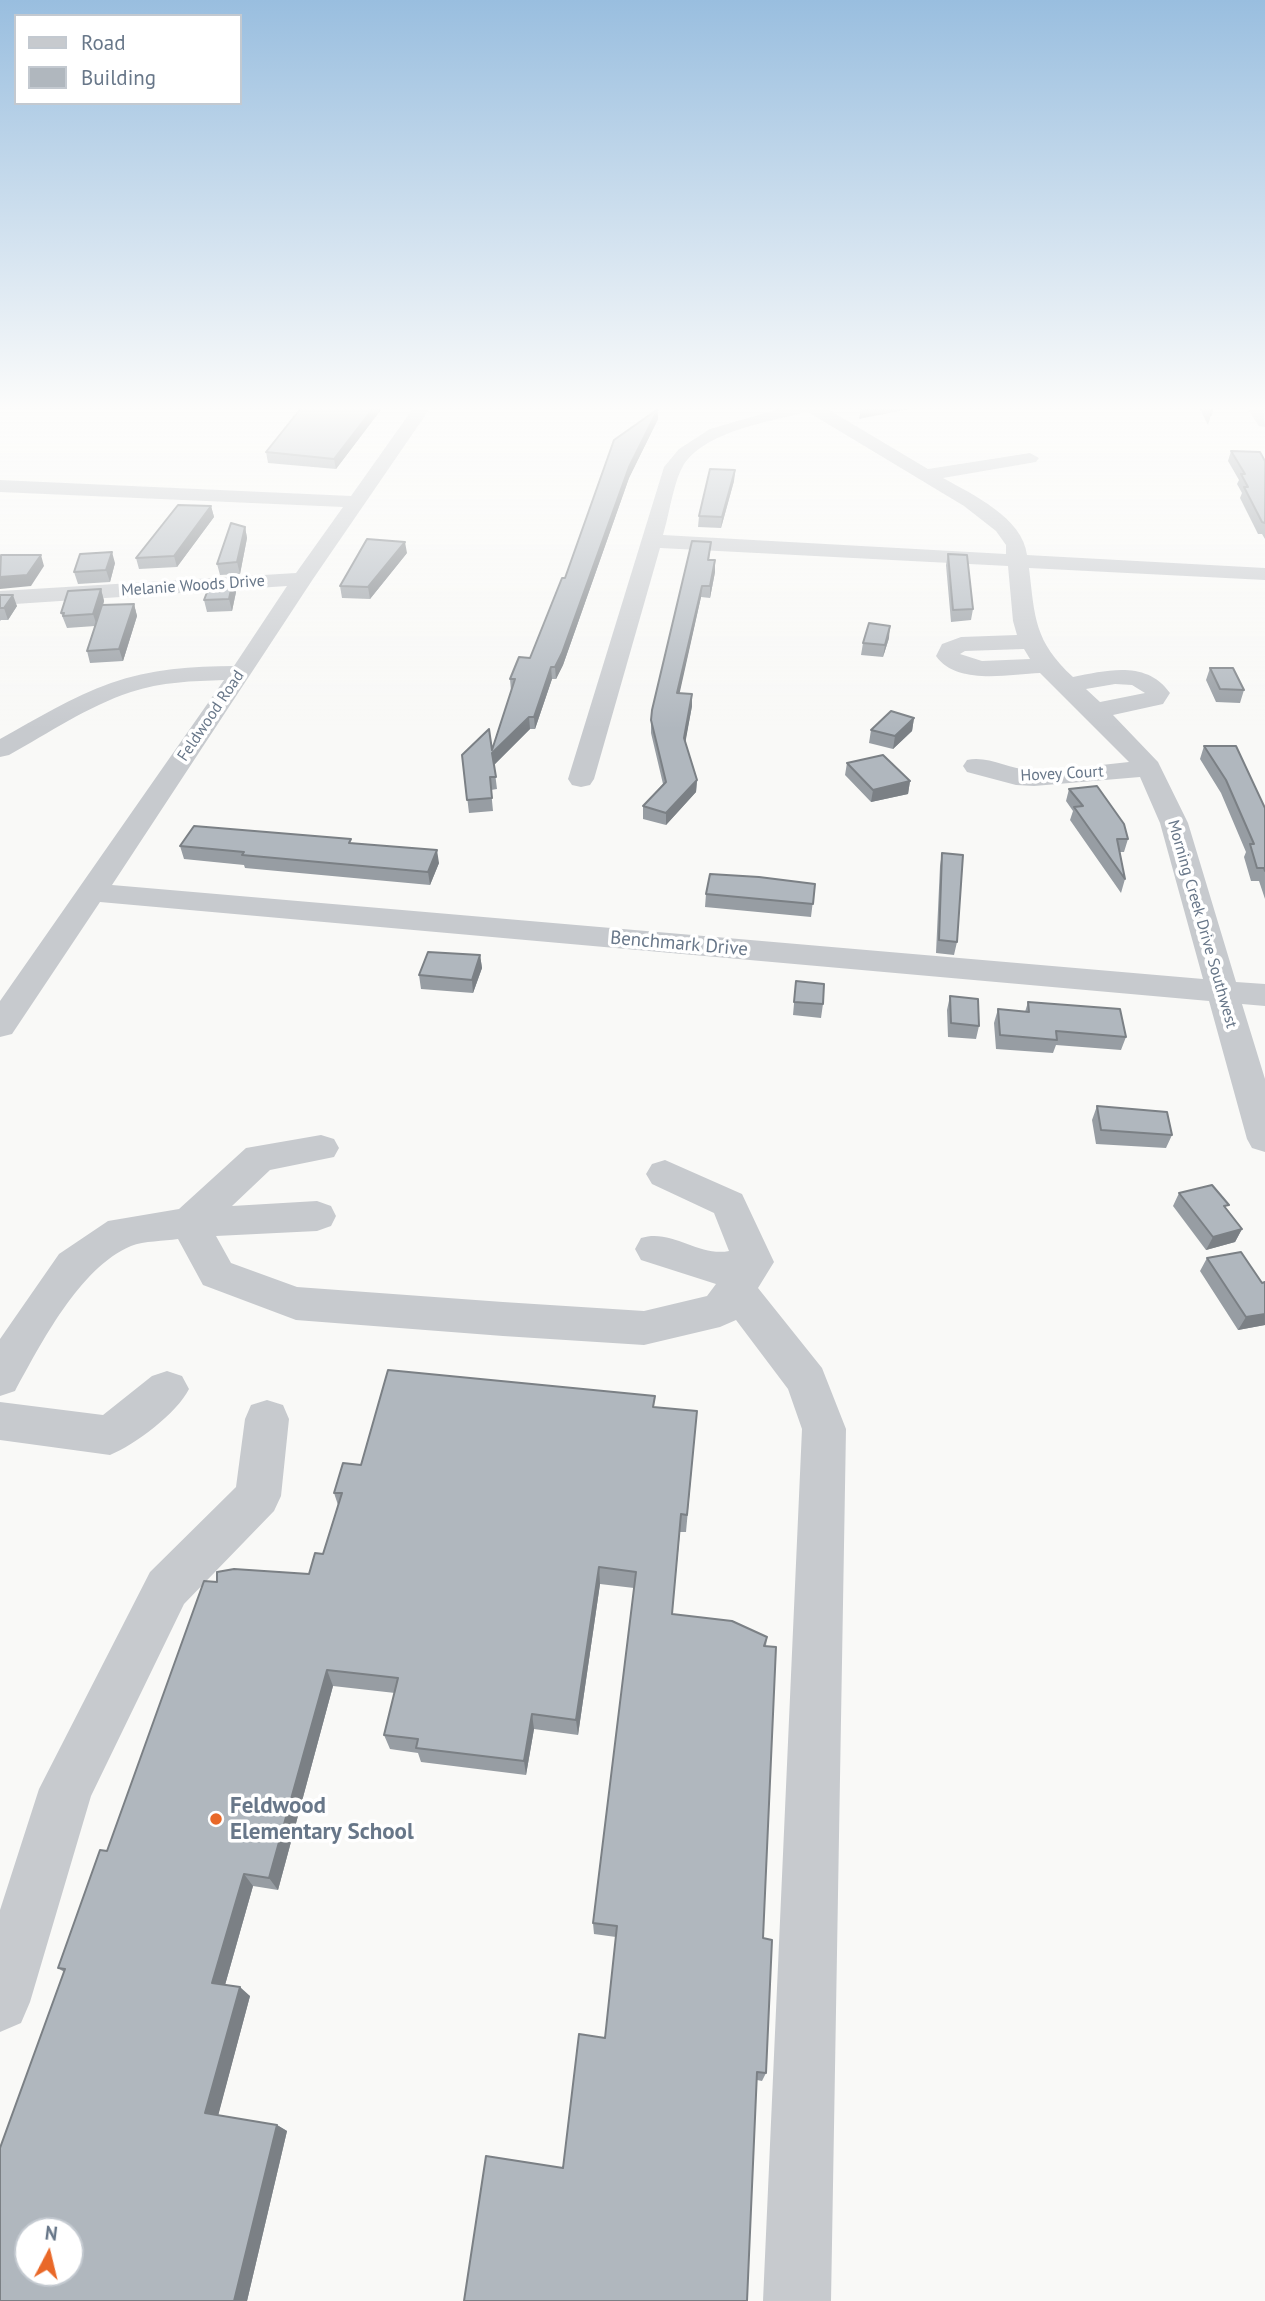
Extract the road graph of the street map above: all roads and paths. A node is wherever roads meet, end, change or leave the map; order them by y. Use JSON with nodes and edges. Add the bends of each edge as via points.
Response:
{"nodes":[{"id":1,"x":346,"y":514,"type":"edge"},
{"id":2,"x":659,"y":514,"type":"edge"},
{"id":3,"x":987,"y":514,"type":"edge"},
{"id":4,"x":651,"y":541,"type":"junction"},
{"id":5,"x":1017,"y":561,"type":"junction"},
{"id":6,"x":1265,"y":574,"type":"edge"},
{"id":7,"x":302,"y":579,"type":"junction"},
{"id":8,"x":0,"y":598,"type":"edge"},
{"id":9,"x":1031,"y":642,"type":"junction"},
{"id":10,"x":1046,"y":666,"type":"junction"},
{"id":11,"x":241,"y":673,"type":"junction"},
{"id":12,"x":1066,"y":686,"type":"junction"},
{"id":13,"x":1095,"y":711,"type":"junction"},
{"id":14,"x":0,"y":749,"type":"edge"},
{"id":15,"x":976,"y":766,"type":"dead end"},
{"id":16,"x":1149,"y":768,"type":"junction"},
{"id":17,"x":581,"y":779,"type":"dead end"},
{"id":18,"x":92,"y":892,"type":"junction"},
{"id":19,"x":1223,"y":992,"type":"junction"},
{"id":20,"x":1265,"y":995,"type":"edge"},
{"id":21,"x":0,"y":1026,"type":"edge"},
{"id":22,"x":1265,"y":1139,"type":"edge"},
{"id":23,"x":321,"y":1148,"type":"dead end"},
{"id":24,"x":665,"y":1174,"type":"dead end"},
{"id":25,"x":317,"y":1216,"type":"dead end"},
{"id":26,"x":189,"y":1223,"type":"junction"},
{"id":27,"x":655,"y":1249,"type":"dead end"},
{"id":28,"x":745,"y":1275,"type":"junction"},
{"id":29,"x":0,"y":1378,"type":"edge"},
{"id":30,"x":167,"y":1389,"type":"dead end"},
{"id":31,"x":267,"y":1419,"type":"dead end"},
{"id":32,"x":0,"y":1421,"type":"edge"},
{"id":33,"x":0,"y":2001,"type":"edge"},
{"id":34,"x":797,"y":2301,"type":"edge"}],
"edges":[{"from":1,"to":7,"type":"street","name":"Feldwood Road"},
{"from":2,"to":4,"type":"street"},
{"from":3,"to":5,"type":"street","name":"Morning Creek Drive Southwest","via":[[1016,545]]},
{"from":4,"to":5,"type":"street"},
{"from":4,"to":17,"type":"street"},
{"from":5,"to":6,"type":"street"},
{"from":5,"to":9,"type":"street","name":"Morning Creek Drive Southwest"},
{"from":7,"to":8,"type":"street","name":"Melanie Woods Drive"},
{"from":7,"to":11,"type":"street","name":"Feldwood Road"},
{"from":9,"to":10,"type":"street","name":"Morning Creek Drive Southwest"},
{"from":9,"to":10,"type":"street","via":[[961,644],[950,649],[948,656],[974,668]]},
{"from":10,"to":12,"type":"street","name":"Morning Creek Drive Southwest"},
{"from":11,"to":14,"type":"street","via":[[199,673],[125,687]]},
{"from":11,"to":18,"type":"street","name":"Feldwood Road"},
{"from":12,"to":13,"type":"street","name":"Morning Creek Drive Southwest"},
{"from":12,"to":13,"type":"street","via":[[1121,676],[1139,678],[1158,693],[1154,699]]},
{"from":13,"to":16,"type":"street","name":"Morning Creek Drive Southwest"},
{"from":15,"to":16,"type":"street","name":"Hovey Court","via":[[1034,778]]},
{"from":16,"to":19,"type":"street","name":"Morning Creek Drive Southwest","via":[[1174,823]]},
{"from":18,"to":19,"type":"street","name":"Benchmark Drive"},
{"from":18,"to":21,"type":"street","name":"Feldwood Road"},
{"from":19,"to":20,"type":"street","name":"Benchmark Drive"},
{"from":19,"to":22,"type":"street","name":"Morning Creek Drive Southwest"},
{"from":23,"to":26,"type":"street","via":[[259,1158]]},
{"from":24,"to":28,"type":"street","via":[[729,1204]]},
{"from":25,"to":26,"type":"street"},
{"from":26,"to":28,"type":"street","via":[[216,1274],[296,1303],[644,1328],[720,1310]]},
{"from":26,"to":29,"type":"street","via":[[122,1233],[73,1265]]},
{"from":27,"to":28,"type":"street"},
{"from":28,"to":34,"type":"street","via":[[807,1381],[824,1429]]},
{"from":30,"to":32,"type":"street","via":[[110,1435]]},
{"from":31,"to":33,"type":"street","via":[[258,1496],[167,1587],[66,1789]]}]}
